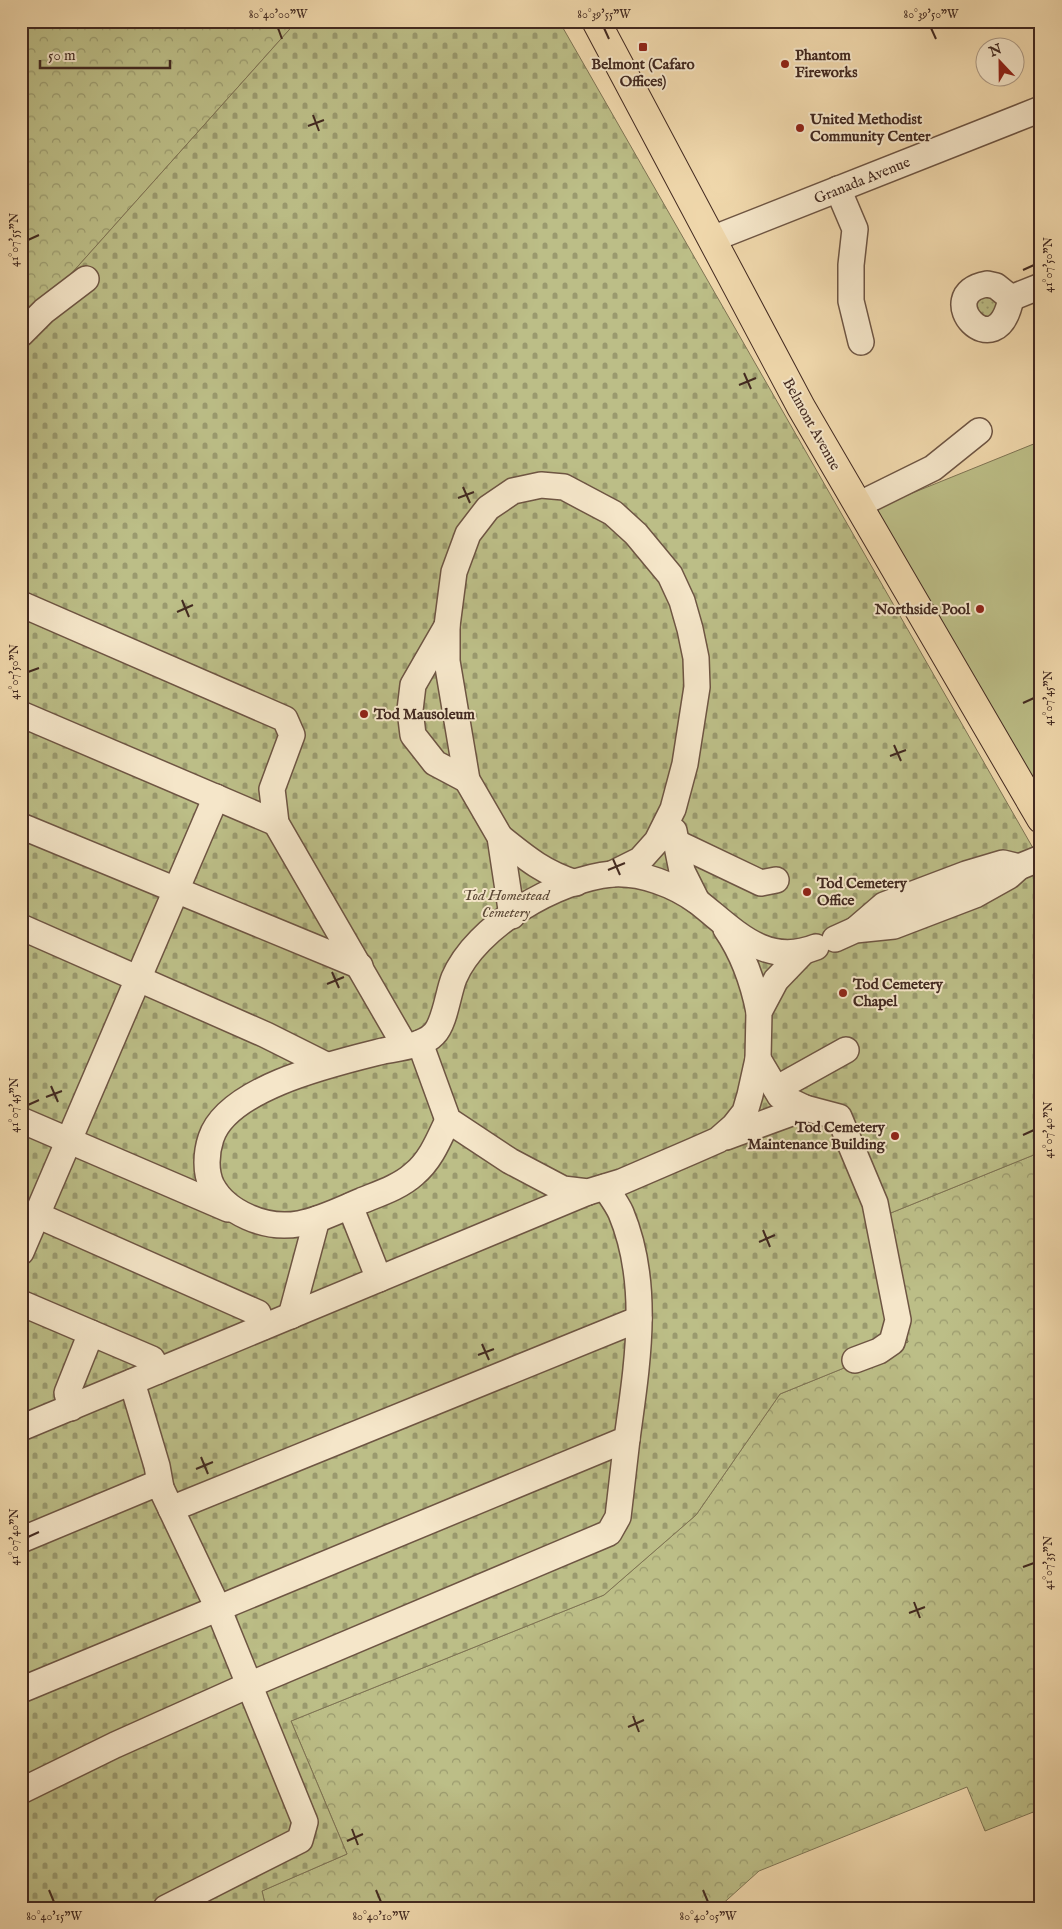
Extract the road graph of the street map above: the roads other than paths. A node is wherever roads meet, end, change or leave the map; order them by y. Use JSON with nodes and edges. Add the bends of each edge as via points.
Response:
{"nodes":[{"id":1,"x":596,"y":21,"type":"edge"},
{"id":2,"x":1041,"y":109,"type":"edge"},
{"id":3,"x":838,"y":189,"type":"junction"},
{"id":4,"x":712,"y":239,"type":"junction"},
{"id":5,"x":86,"y":279,"type":"dead end"},
{"id":6,"x":1041,"y":286,"type":"edge"},
{"id":7,"x":1011,"y":298,"type":"dead end"},
{"id":8,"x":21,"y":334,"type":"edge"},
{"id":9,"x":861,"y":342,"type":"dead end"},
{"id":10,"x":980,"y":431,"type":"dead end"},
{"id":11,"x":858,"y":505,"type":"junction"},
{"id":12,"x":21,"y":604,"type":"edge"},
{"id":13,"x":447,"y":626,"type":"junction"},
{"id":14,"x":21,"y":714,"type":"edge"},
{"id":15,"x":467,"y":780,"type":"junction"},
{"id":16,"x":216,"y":797,"type":"junction"},
{"id":17,"x":673,"y":809,"type":"junction"},
{"id":18,"x":1041,"y":819,"type":"edge"},
{"id":19,"x":276,"y":823,"type":"junction"},
{"id":20,"x":21,"y":826,"type":"edge"},
{"id":21,"x":500,"y":837,"type":"junction"},
{"id":22,"x":675,"y":842,"type":"junction"},
{"id":23,"x":1030,"y":862,"type":"edge"},
{"id":24,"x":612,"y":874,"type":"junction"},
{"id":25,"x":776,"y":880,"type":"dead end"},
{"id":26,"x":576,"y":883,"type":"junction"},
{"id":27,"x":178,"y":890,"type":"junction"},
{"id":28,"x":697,"y":902,"type":"junction"},
{"id":29,"x":512,"y":916,"type":"junction"},
{"id":30,"x":723,"y":924,"type":"junction"},
{"id":31,"x":21,"y":927,"type":"edge"},
{"id":32,"x":827,"y":942,"type":"junction"},
{"id":33,"x":360,"y":966,"type":"junction"},
{"id":34,"x":139,"y":979,"type":"junction"},
{"id":35,"x":759,"y":1012,"type":"junction"},
{"id":36,"x":412,"y":1044,"type":"junction"},
{"id":37,"x":846,"y":1050,"type":"dead end"},
{"id":38,"x":758,"y":1059,"type":"junction"},
{"id":39,"x":326,"y":1065,"type":"junction"},
{"id":40,"x":776,"y":1090,"type":"junction"},
{"id":41,"x":805,"y":1108,"type":"junction"},
{"id":42,"x":21,"y":1120,"type":"edge"},
{"id":43,"x":448,"y":1120,"type":"junction"},
{"id":44,"x":69,"y":1140,"type":"junction"},
{"id":45,"x":718,"y":1140,"type":"junction"},
{"id":46,"x":596,"y":1189,"type":"junction"},
{"id":47,"x":350,"y":1206,"type":"junction"},
{"id":48,"x":235,"y":1212,"type":"junction"},
{"id":49,"x":317,"y":1218,"type":"junction"},
{"id":50,"x":27,"y":1233,"type":"edge"},
{"id":51,"x":379,"y":1279,"type":"junction"},
{"id":52,"x":21,"y":1303,"type":"edge"},
{"id":53,"x":291,"y":1316,"type":"junction"},
{"id":54,"x":639,"y":1318,"type":"junction"},
{"id":55,"x":263,"y":1327,"type":"junction"},
{"id":56,"x":91,"y":1333,"type":"junction"},
{"id":57,"x":855,"y":1360,"type":"dead end"},
{"id":58,"x":158,"y":1371,"type":"junction"},
{"id":59,"x":132,"y":1382,"type":"junction"},
{"id":60,"x":71,"y":1408,"type":"junction"},
{"id":61,"x":21,"y":1428,"type":"edge"},
{"id":62,"x":627,"y":1440,"type":"junction"},
{"id":63,"x":166,"y":1499,"type":"junction"},
{"id":64,"x":21,"y":1540,"type":"edge"},
{"id":65,"x":218,"y":1608,"type":"junction"},
{"id":66,"x":249,"y":1685,"type":"junction"},
{"id":67,"x":21,"y":1690,"type":"edge"},
{"id":68,"x":21,"y":1791,"type":"edge"},
{"id":69,"x":166,"y":1908,"type":"edge"}],
"edges":[{"from":1,"to":4,"type":"main road","name":"Belmont Avenue"},
{"from":2,"to":3,"type":"street","name":"Granada Avenue"},
{"from":3,"to":4,"type":"street","name":"Granada Avenue"},
{"from":3,"to":9,"type":"street","via":[[855,229],[851,301]]},
{"from":4,"to":11,"type":"main road","name":"Belmont Avenue","via":[[801,407]]},
{"from":5,"to":8,"type":"street","via":[[44,311]]},
{"from":6,"to":7,"type":"street"},
{"from":10,"to":11,"type":"street","via":[[933,468]]},
{"from":11,"to":18,"type":"main road","name":"Belmont Avenue"},
{"from":12,"to":19,"type":"street","via":[[285,719],[292,735],[272,789]]},
{"from":13,"to":15,"type":"street","via":[[447,661]]},
{"from":13,"to":15,"type":"street","via":[[413,684],[412,735],[435,763]]},
{"from":13,"to":17,"type":"street","via":[[454,572],[468,534],[488,508],[513,491],[541,485],[564,487],[613,513],[636,534],[670,575],[682,601],[695,651],[698,687]]},
{"from":14,"to":16,"type":"street"},
{"from":15,"to":21,"type":"street"},
{"from":16,"to":19,"type":"street"},
{"from":16,"to":27,"type":"street"},
{"from":17,"to":22,"type":"street"},
{"from":17,"to":24,"type":"street","via":[[657,841],[640,860]]},
{"from":19,"to":33,"type":"street"},
{"from":20,"to":27,"type":"street"},
{"from":21,"to":26,"type":"street","via":[[531,863],[553,876]]},
{"from":21,"to":29,"type":"street"},
{"from":22,"to":25,"type":"street","via":[[761,883]]},
{"from":22,"to":28,"type":"street","via":[[682,871]]},
{"from":23,"to":32,"type":"street","via":[[1003,863],[984,879],[884,905]]},
{"from":24,"to":26,"type":"street"},
{"from":24,"to":28,"type":"street","via":[[642,877],[672,886]]},
{"from":26,"to":29,"type":"street","via":[[548,893]]},
{"from":27,"to":33,"type":"street"},
{"from":27,"to":34,"type":"street"},
{"from":28,"to":30,"type":"street"},
{"from":29,"to":36,"type":"street","via":[[472,950],[455,976],[435,1034]]},
{"from":30,"to":32,"type":"street","via":[[764,949]]},
{"from":30,"to":35,"type":"street","via":[[743,956],[754,984]]},
{"from":31,"to":34,"type":"street"},
{"from":32,"to":35,"type":"street","via":[[776,980]]},
{"from":33,"to":36,"type":"street"},
{"from":34,"to":39,"type":"street","via":[[266,1034]]},
{"from":34,"to":44,"type":"street"},
{"from":35,"to":38,"type":"street"},
{"from":36,"to":39,"type":"street"},
{"from":36,"to":43,"type":"street"},
{"from":37,"to":40,"type":"street"},
{"from":38,"to":40,"type":"street"},
{"from":38,"to":45,"type":"street","via":[[745,1112]]},
{"from":39,"to":48,"type":"street","via":[[244,1100],[230,1109],[215,1127],[208,1148],[207,1169],[223,1202]]},
{"from":40,"to":41,"type":"street","via":[[780,1096]]},
{"from":41,"to":45,"type":"street"},
{"from":41,"to":57,"type":"street","via":[[839,1117],[875,1204],[898,1320],[892,1342]]},
{"from":42,"to":44,"type":"street"},
{"from":43,"to":46,"type":"street","via":[[510,1161],[563,1189]]},
{"from":43,"to":47,"type":"street","via":[[431,1156],[414,1175]]},
{"from":44,"to":48,"type":"street"},
{"from":44,"to":50,"type":"street"},
{"from":45,"to":46,"type":"street"},
{"from":46,"to":51,"type":"street"},
{"from":46,"to":54,"type":"street","via":[[620,1212],[631,1244],[638,1283]]},
{"from":47,"to":49,"type":"street"},
{"from":47,"to":51,"type":"street"},
{"from":48,"to":49,"type":"street","via":[[276,1227],[293,1226]]},
{"from":49,"to":53,"type":"street"},
{"from":50,"to":55,"type":"street","via":[[258,1313]]},
{"from":51,"to":53,"type":"street"},
{"from":52,"to":56,"type":"street"},
{"from":53,"to":55,"type":"street"},
{"from":54,"to":62,"type":"street","via":[[637,1366]]},
{"from":54,"to":63,"type":"street"},
{"from":55,"to":58,"type":"street"},
{"from":56,"to":58,"type":"street","via":[[152,1359]]},
{"from":56,"to":60,"type":"street","via":[[67,1393]]},
{"from":58,"to":59,"type":"street"},
{"from":59,"to":60,"type":"street"},
{"from":59,"to":63,"type":"street"},
{"from":60,"to":61,"type":"street"},
{"from":62,"to":65,"type":"street"},
{"from":62,"to":66,"type":"street","via":[[618,1516],[609,1534]]},
{"from":63,"to":64,"type":"street","via":[[153,1485]]},
{"from":63,"to":65,"type":"street"},
{"from":65,"to":66,"type":"street"},
{"from":65,"to":67,"type":"street"},
{"from":66,"to":68,"type":"street"},
{"from":66,"to":69,"type":"street","via":[[305,1822],[300,1840]]}]}
